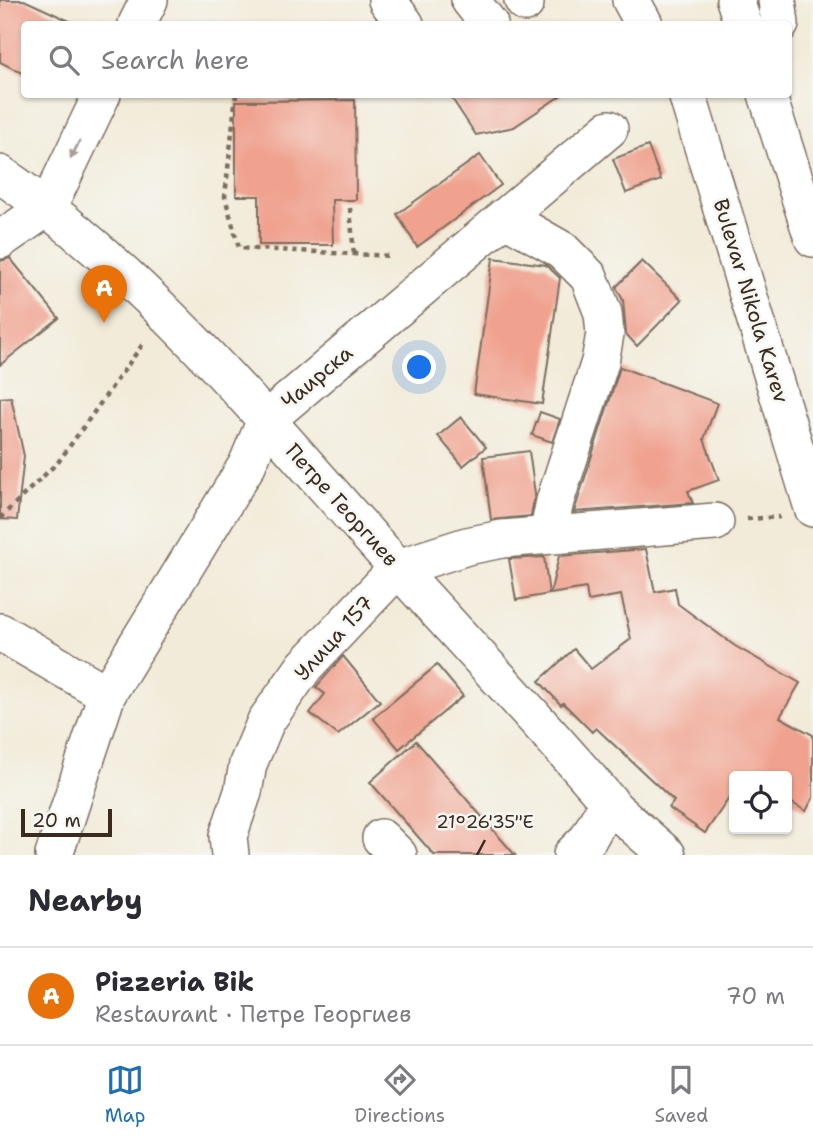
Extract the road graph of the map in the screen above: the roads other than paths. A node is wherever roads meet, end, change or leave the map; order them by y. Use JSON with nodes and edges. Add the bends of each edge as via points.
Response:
{"nodes":[{"id":1,"x":387,"y":0,"type":"edge"},
{"id":2,"x":470,"y":0,"type":"edge"},
{"id":3,"x":631,"y":0,"type":"edge"},
{"id":4,"x":655,"y":0,"type":"edge"},
{"id":5,"x":735,"y":0,"type":"edge"},
{"id":6,"x":777,"y":0,"type":"edge"},
{"id":7,"x":403,"y":21,"type":"edge"},
{"id":8,"x":487,"y":21,"type":"edge"},
{"id":9,"x":642,"y":21,"type":"edge"},
{"id":10,"x":662,"y":21,"type":"edge"},
{"id":11,"x":742,"y":21,"type":"edge"},
{"id":12,"x":780,"y":21,"type":"edge"},
{"id":13,"x":100,"y":98,"type":"edge"},
{"id":14,"x":679,"y":98,"type":"edge"},
{"id":15,"x":688,"y":98,"type":"edge"},
{"id":16,"x":768,"y":98,"type":"edge"},
{"id":17,"x":791,"y":98,"type":"edge"},
{"id":18,"x":609,"y":129,"type":"dead end"},
{"id":19,"x":707,"y":155,"type":"junction"},
{"id":20,"x":0,"y":174,"type":"edge"},
{"id":21,"x":48,"y":206,"type":"junction"},
{"id":22,"x":504,"y":217,"type":"junction"},
{"id":23,"x":810,"y":227,"type":"edge"},
{"id":24,"x":0,"y":240,"type":"edge"},
{"id":25,"x":266,"y":420,"type":"junction"},
{"id":26,"x":801,"y":512,"type":"edge"},
{"id":27,"x":715,"y":522,"type":"road end"},
{"id":28,"x":548,"y":535,"type":"junction"},
{"id":29,"x":398,"y":568,"type":"junction"},
{"id":30,"x":0,"y":632,"type":"edge"},
{"id":31,"x":107,"y":694,"type":"junction"},
{"id":32,"x":609,"y":801,"type":"junction"},
{"id":33,"x":54,"y":855,"type":"edge"},
{"id":34,"x":230,"y":855,"type":"edge"},
{"id":35,"x":572,"y":855,"type":"edge"},
{"id":36,"x":667,"y":855,"type":"edge"}],
"edges":[{"from":1,"to":7,"type":"street"},
{"from":2,"to":8,"type":"street"},
{"from":3,"to":9,"type":"street"},
{"from":4,"to":10,"type":"street"},
{"from":5,"to":11,"type":"street"},
{"from":6,"to":12,"type":"street"},
{"from":13,"to":21,"type":"street","one_way":true},
{"from":14,"to":19,"type":"street"},
{"from":15,"to":19,"type":"street","name":"Bulevar Nikola Karev"},
{"from":16,"to":23,"type":"street"},
{"from":17,"to":23,"type":"street"},
{"from":18,"to":22,"type":"street","name":"Чаирска"},
{"from":19,"to":26,"type":"street","name":"Bulevar Nikola Karev"},
{"from":20,"to":21,"type":"street","name":"Петре Георгиев"},
{"from":21,"to":24,"type":"street"},
{"from":21,"to":25,"type":"street","name":"Петре Георгиев"},
{"from":22,"to":25,"type":"street","name":"Чаирска"},
{"from":22,"to":28,"type":"street","via":[[562,250],[589,277],[603,313],[600,362]]},
{"from":25,"to":29,"type":"street","name":"Петре Георгиев"},
{"from":25,"to":31,"type":"street","name":"Чаирска","via":[[247,465]]},
{"from":27,"to":28,"type":"street","name":"Улица 157"},
{"from":28,"to":29,"type":"street","name":"Улица 157","via":[[467,546]]},
{"from":29,"to":32,"type":"street","name":"Петре Георгиев"},
{"from":29,"to":34,"type":"street","name":"Улица 157","via":[[305,666],[266,721],[248,764],[229,836]]},
{"from":30,"to":31,"type":"street"},
{"from":31,"to":33,"type":"street","name":"Чаирска"},
{"from":32,"to":35,"type":"street","via":[[588,839]]},
{"from":32,"to":36,"type":"street","name":"Петре Георгиев"}]}
